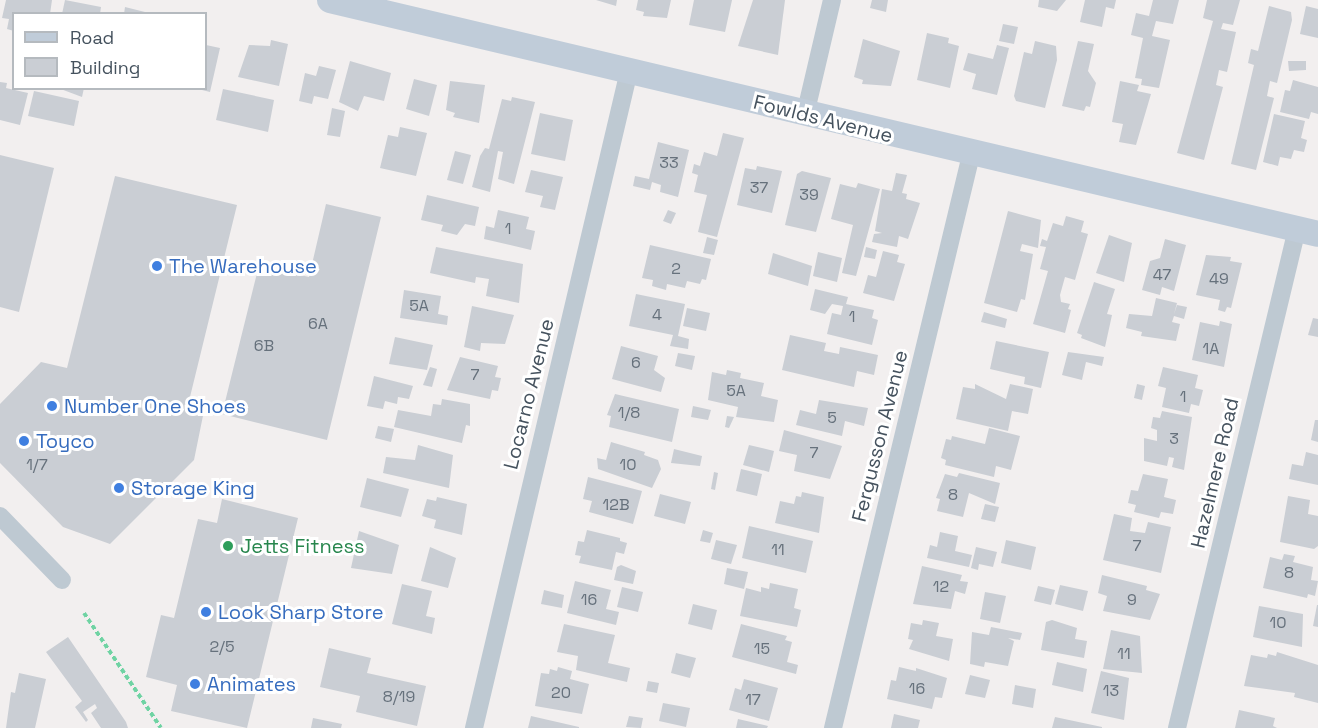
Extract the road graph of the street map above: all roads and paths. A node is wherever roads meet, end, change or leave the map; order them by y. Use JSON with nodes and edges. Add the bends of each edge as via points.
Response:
{"nodes":[{"id":1,"x":330,"y":0,"type":"edge"},
{"id":2,"x":832,"y":0,"type":"edge"},
{"id":3,"x":629,"y":71,"type":"junction"},
{"id":4,"x":805,"y":115,"type":"junction"},
{"id":5,"x":972,"y":155,"type":"junction"},
{"id":6,"x":1308,"y":232,"type":"edge"},
{"id":7,"x":0,"y":516,"type":"edge"},
{"id":8,"x":62,"y":580,"type":"dead end"},
{"id":9,"x":84,"y":613,"type":"dead end"},
{"id":10,"x":161,"y":728,"type":"edge"},
{"id":11,"x":474,"y":728,"type":"edge"},
{"id":12,"x":833,"y":728,"type":"edge"},
{"id":13,"x":1177,"y":728,"type":"edge"}],
"edges":[{"from":1,"to":3,"type":"street","name":"Fowlds Avenue"},
{"from":2,"to":4,"type":"street"},
{"from":3,"to":4,"type":"street","name":"Fowlds Avenue"},
{"from":3,"to":11,"type":"street","name":"Locarno Avenue"},
{"from":4,"to":5,"type":"street","name":"Fowlds Avenue"},
{"from":5,"to":6,"type":"street","name":"Fowlds Avenue"},
{"from":5,"to":12,"type":"street","name":"Fergusson Avenue"},
{"from":6,"to":13,"type":"street","name":"Hazelmere Road"},
{"from":7,"to":8,"type":"street"},
{"from":9,"to":10,"type":"path"}]}
